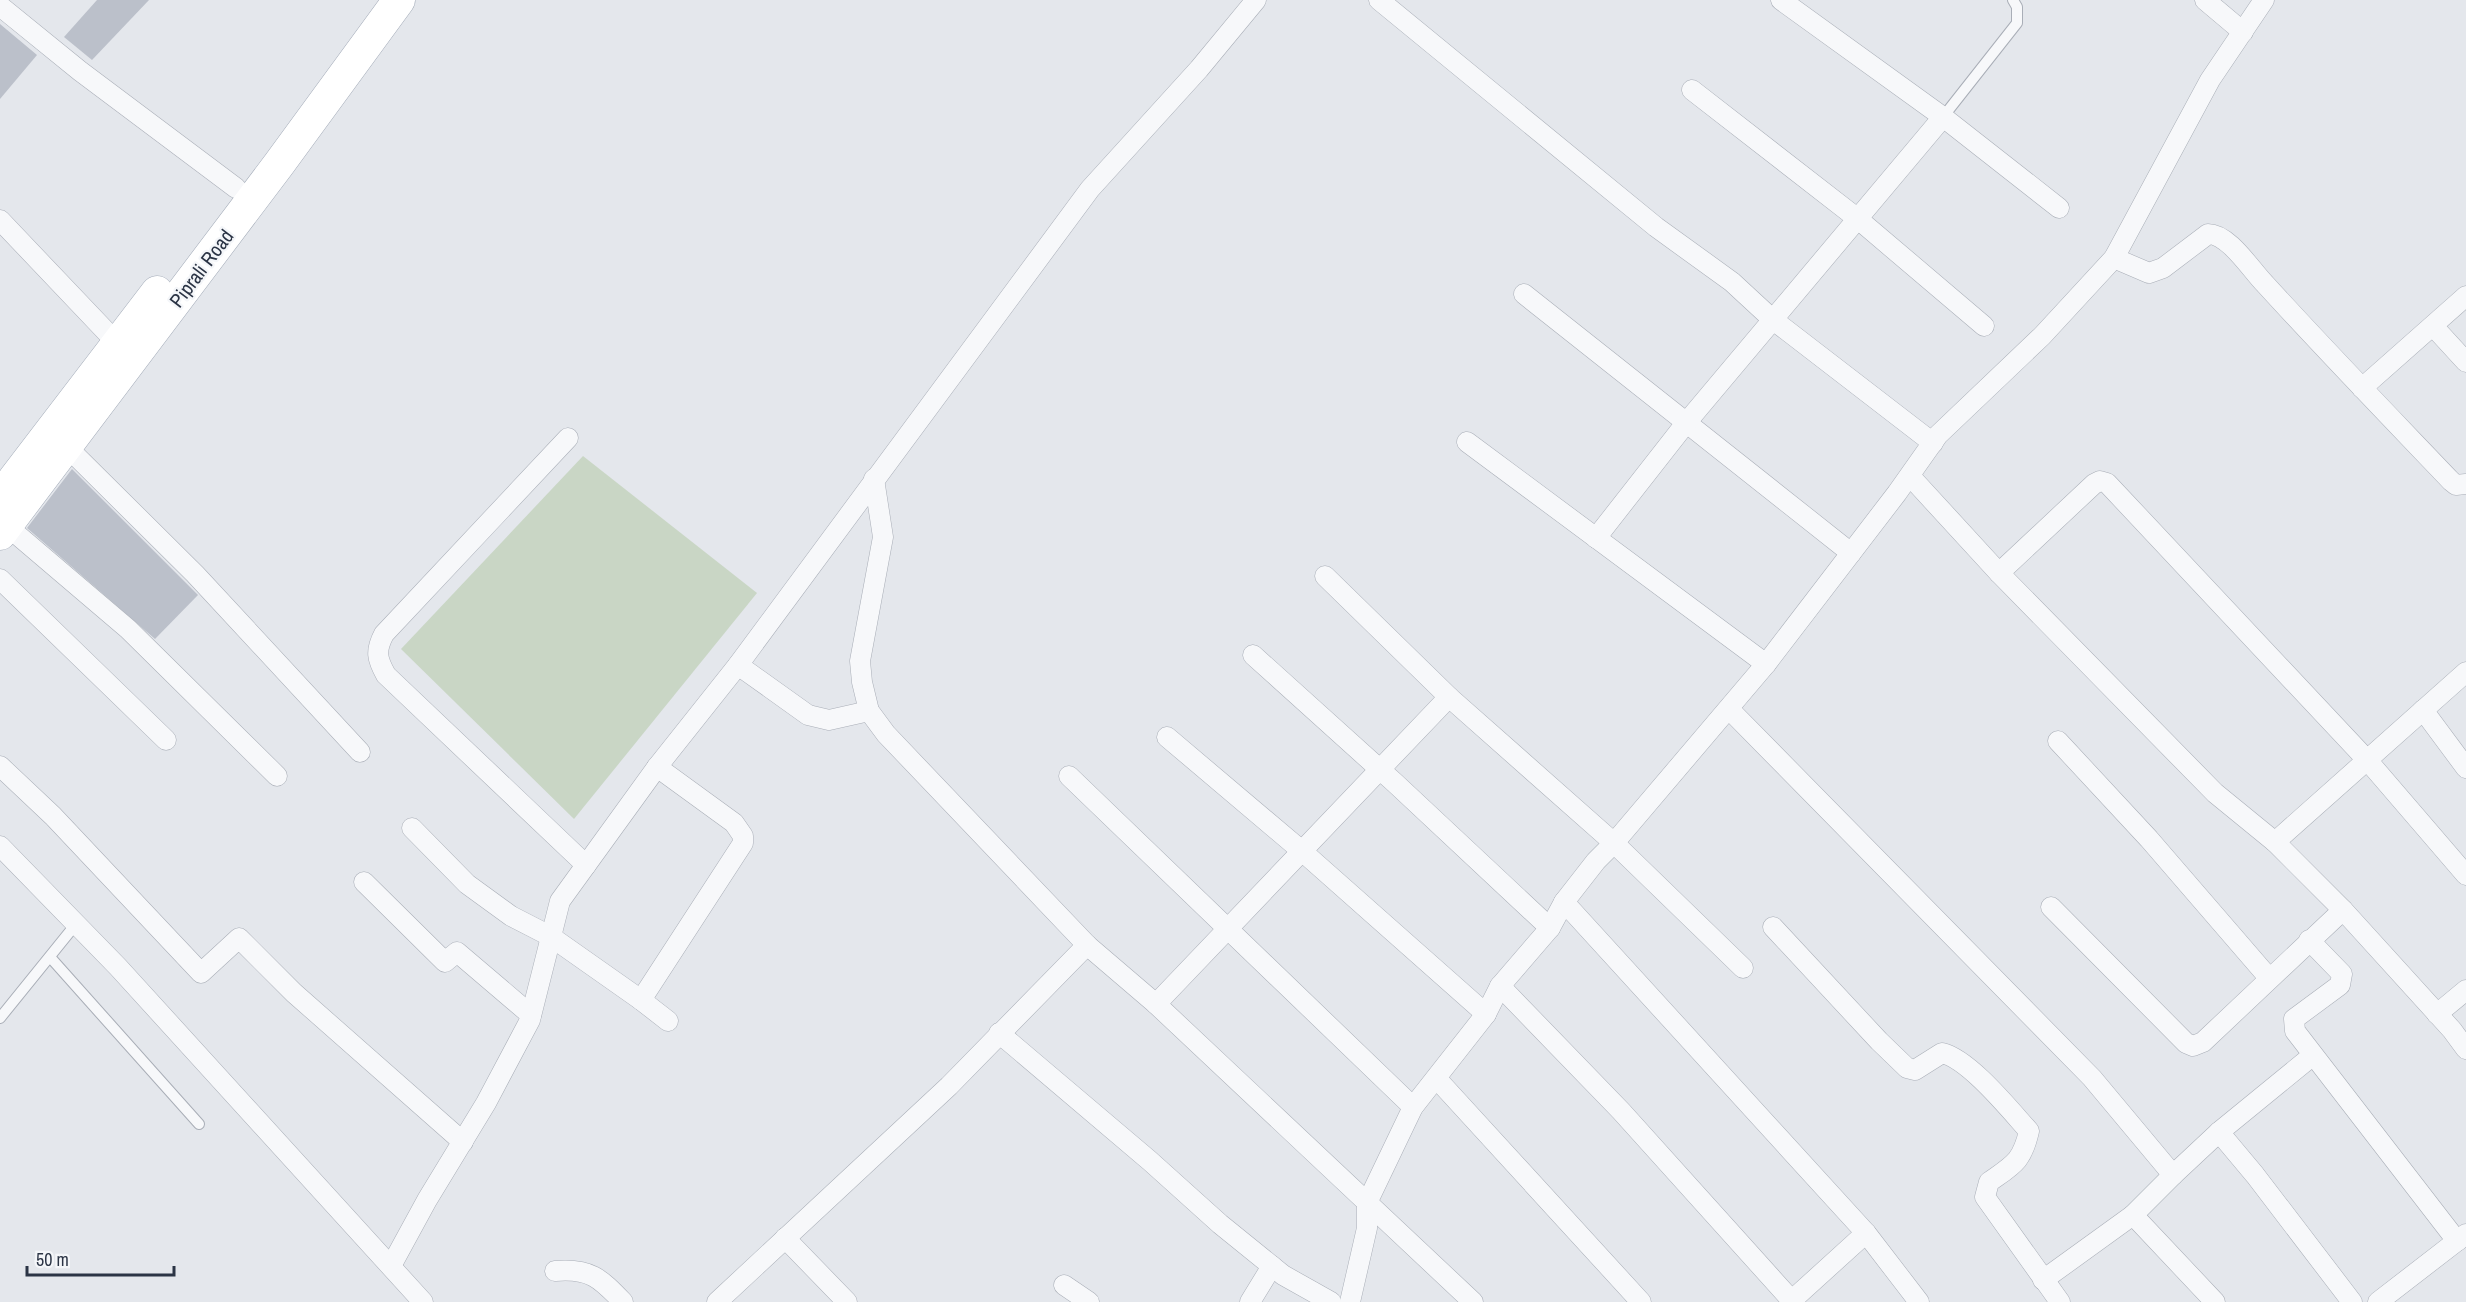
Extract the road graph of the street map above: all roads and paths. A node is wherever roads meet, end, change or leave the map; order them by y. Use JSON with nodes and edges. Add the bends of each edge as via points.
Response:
{"nodes":[{"id":1,"x":372,"y":0,"type":"edge"},
{"id":2,"x":399,"y":0,"type":"edge"},
{"id":3,"x":1256,"y":0,"type":"edge"},
{"id":4,"x":1379,"y":0,"type":"edge"},
{"id":5,"x":1781,"y":0,"type":"edge"},
{"id":6,"x":2013,"y":0,"type":"edge"},
{"id":7,"x":2205,"y":0,"type":"edge"},
{"id":8,"x":2264,"y":0,"type":"edge"},
{"id":9,"x":0,"y":6,"type":"edge"},
{"id":10,"x":2242,"y":32,"type":"junction"},
{"id":11,"x":1692,"y":90,"type":"dead end"},
{"id":12,"x":1943,"y":117,"type":"junction"},
{"id":13,"x":236,"y":188,"type":"junction"},
{"id":14,"x":2059,"y":208,"type":"dead end"},
{"id":15,"x":1858,"y":219,"type":"junction"},
{"id":16,"x":0,"y":220,"type":"edge"},
{"id":17,"x":2114,"y":258,"type":"junction"},
{"id":18,"x":1524,"y":294,"type":"dead end"},
{"id":19,"x":2466,"y":296,"type":"edge"},
{"id":20,"x":1772,"y":319,"type":"junction"},
{"id":21,"x":1984,"y":326,"type":"dead end"},
{"id":22,"x":2433,"y":326,"type":"junction"},
{"id":23,"x":117,"y":343,"type":"junction"},
{"id":24,"x":2466,"y":362,"type":"edge"},
{"id":25,"x":2362,"y":388,"type":"junction"},
{"id":26,"x":1686,"y":423,"type":"junction"},
{"id":27,"x":568,"y":438,"type":"dead end"},
{"id":28,"x":1467,"y":442,"type":"dead end"},
{"id":29,"x":1933,"y":443,"type":"junction"},
{"id":30,"x":67,"y":447,"type":"junction"},
{"id":31,"x":1910,"y":476,"type":"junction"},
{"id":32,"x":874,"y":479,"type":"junction"},
{"id":33,"x":2466,"y":484,"type":"edge"},
{"id":34,"x":4,"y":502,"type":"edge"},
{"id":35,"x":1596,"y":538,"type":"junction"},
{"id":36,"x":1851,"y":553,"type":"junction"},
{"id":37,"x":1999,"y":573,"type":"junction"},
{"id":38,"x":1325,"y":576,"type":"dead end"},
{"id":39,"x":0,"y":579,"type":"edge"},
{"id":40,"x":1253,"y":655,"type":"dead end"},
{"id":41,"x":738,"y":664,"type":"junction"},
{"id":42,"x":1766,"y":664,"type":"junction"},
{"id":43,"x":2466,"y":672,"type":"edge"},
{"id":44,"x":1449,"y":697,"type":"junction"},
{"id":45,"x":1729,"y":709,"type":"junction"},
{"id":46,"x":2423,"y":710,"type":"junction"},
{"id":47,"x":869,"y":711,"type":"junction"},
{"id":48,"x":1167,"y":737,"type":"dead end"},
{"id":49,"x":166,"y":740,"type":"dead end"},
{"id":50,"x":2058,"y":741,"type":"dead end"},
{"id":51,"x":360,"y":752,"type":"dead end"},
{"id":52,"x":2368,"y":761,"type":"junction"},
{"id":53,"x":0,"y":766,"type":"edge"},
{"id":54,"x":657,"y":767,"type":"junction"},
{"id":55,"x":2466,"y":768,"type":"edge"},
{"id":56,"x":1381,"y":770,"type":"junction"},
{"id":57,"x":277,"y":776,"type":"dead end"},
{"id":58,"x":1069,"y":776,"type":"dead end"},
{"id":59,"x":412,"y":828,"type":"dead end"},
{"id":60,"x":2275,"y":842,"type":"junction"},
{"id":61,"x":1614,"y":843,"type":"junction"},
{"id":62,"x":0,"y":846,"type":"edge"},
{"id":63,"x":1303,"y":852,"type":"junction"},
{"id":64,"x":586,"y":865,"type":"junction"},
{"id":65,"x":2466,"y":875,"type":"edge"},
{"id":66,"x":364,"y":882,"type":"dead end"},
{"id":67,"x":1564,"y":902,"type":"junction"},
{"id":68,"x":2051,"y":907,"type":"dead end"},
{"id":69,"x":2343,"y":910,"type":"junction"},
{"id":70,"x":76,"y":924,"type":"junction"},
{"id":71,"x":1773,"y":927,"type":"dead end"},
{"id":72,"x":1550,"y":928,"type":"junction"},
{"id":73,"x":1228,"y":930,"type":"junction"},
{"id":74,"x":550,"y":936,"type":"junction"},
{"id":75,"x":2309,"y":940,"type":"junction"},
{"id":76,"x":1087,"y":945,"type":"junction"},
{"id":77,"x":50,"y":957,"type":"junction"},
{"id":78,"x":1743,"y":968,"type":"dead end"},
{"id":79,"x":2268,"y":978,"type":"junction"},
{"id":80,"x":1500,"y":986,"type":"junction"},
{"id":81,"x":2466,"y":990,"type":"edge"},
{"id":82,"x":641,"y":1000,"type":"junction"},
{"id":83,"x":1156,"y":1004,"type":"junction"},
{"id":84,"x":1486,"y":1014,"type":"junction"},
{"id":85,"x":2437,"y":1014,"type":"junction"},
{"id":86,"x":531,"y":1015,"type":"junction"},
{"id":87,"x":0,"y":1018,"type":"edge"},
{"id":88,"x":668,"y":1021,"type":"dead end"},
{"id":89,"x":999,"y":1033,"type":"junction"},
{"id":90,"x":2466,"y":1049,"type":"edge"},
{"id":91,"x":2312,"y":1056,"type":"junction"},
{"id":92,"x":1437,"y":1079,"type":"junction"},
{"id":93,"x":1413,"y":1107,"type":"junction"},
{"id":94,"x":199,"y":1124,"type":"dead end"},
{"id":95,"x":2218,"y":1132,"type":"junction"},
{"id":96,"x":463,"y":1142,"type":"junction"},
{"id":97,"x":2172,"y":1175,"type":"junction"},
{"id":98,"x":1367,"y":1203,"type":"junction"},
{"id":99,"x":2133,"y":1215,"type":"junction"},
{"id":100,"x":1866,"y":1233,"type":"junction"},
{"id":101,"x":785,"y":1238,"type":"junction"},
{"id":102,"x":2461,"y":1238,"type":"edge"},
{"id":103,"x":391,"y":1266,"type":"junction"},
{"id":104,"x":1272,"y":1266,"type":"junction"},
{"id":105,"x":555,"y":1271,"type":"dead end"},
{"id":106,"x":2043,"y":1280,"type":"junction"},
{"id":107,"x":1064,"y":1285,"type":"dead end"},
{"id":108,"x":423,"y":1302,"type":"edge"},
{"id":109,"x":623,"y":1302,"type":"edge"},
{"id":110,"x":717,"y":1302,"type":"edge"},
{"id":111,"x":847,"y":1302,"type":"edge"},
{"id":112,"x":1089,"y":1302,"type":"edge"},
{"id":113,"x":1250,"y":1302,"type":"edge"},
{"id":114,"x":1331,"y":1302,"type":"edge"},
{"id":115,"x":1350,"y":1302,"type":"edge"},
{"id":116,"x":1473,"y":1302,"type":"edge"},
{"id":117,"x":1641,"y":1302,"type":"edge"},
{"id":118,"x":1791,"y":1302,"type":"edge"},
{"id":119,"x":1918,"y":1302,"type":"edge"},
{"id":120,"x":2060,"y":1302,"type":"edge"},
{"id":121,"x":2215,"y":1302,"type":"edge"},
{"id":122,"x":2352,"y":1302,"type":"edge"},
{"id":123,"x":2378,"y":1302,"type":"edge"}],
"edges":[{"from":1,"to":13,"type":"main road"},
{"from":2,"to":30,"type":"main road","name":"Piprali Road"},
{"from":3,"to":32,"type":"street","via":[[1090,189]]},
{"from":4,"to":20,"type":"street","via":[[1656,227],[1732,282]]},
{"from":5,"to":12,"type":"street"},
{"from":6,"to":12,"type":"lane","via":[[2018,23]]},
{"from":7,"to":10,"type":"street"},
{"from":8,"to":10,"type":"street"},
{"from":9,"to":13,"type":"street"},
{"from":10,"to":17,"type":"street","via":[[2210,80]]},
{"from":11,"to":15,"type":"street"},
{"from":12,"to":14,"type":"street"},
{"from":12,"to":15,"type":"street"},
{"from":13,"to":23,"type":"main road"},
{"from":15,"to":20,"type":"street"},
{"from":15,"to":21,"type":"street"},
{"from":16,"to":23,"type":"street"},
{"from":17,"to":25,"type":"street","via":[[2155,272],[2203,237],[2214,234],[2225,240]]},
{"from":17,"to":29,"type":"street","via":[[2042,336]]},
{"from":18,"to":26,"type":"street"},
{"from":19,"to":22,"type":"street"},
{"from":20,"to":26,"type":"street"},
{"from":20,"to":29,"type":"street"},
{"from":22,"to":24,"type":"street"},
{"from":22,"to":25,"type":"street"},
{"from":23,"to":34,"type":"main road"},
{"from":25,"to":33,"type":"street","via":[[2451,481]]},
{"from":26,"to":35,"type":"street"},
{"from":26,"to":36,"type":"street"},
{"from":27,"to":64,"type":"street","via":[[384,634],[377,647],[378,660],[386,675]]},
{"from":28,"to":35,"type":"street"},
{"from":29,"to":31,"type":"street"},
{"from":30,"to":34,"type":"main road","name":"Piprali Road"},
{"from":30,"to":51,"type":"street","via":[[195,574]]},
{"from":31,"to":36,"type":"street"},
{"from":31,"to":37,"type":"street"},
{"from":32,"to":41,"type":"street"},
{"from":32,"to":47,"type":"street","via":[[883,537],[860,661]]},
{"from":34,"to":57,"type":"street"},
{"from":35,"to":42,"type":"street"},
{"from":36,"to":42,"type":"street"},
{"from":37,"to":52,"type":"street","via":[[2094,484],[2107,483]]},
{"from":37,"to":60,"type":"street","via":[[2215,793]]},
{"from":38,"to":44,"type":"street"},
{"from":39,"to":49,"type":"street"},
{"from":40,"to":56,"type":"street"},
{"from":41,"to":47,"type":"street","via":[[808,715],[829,720]]},
{"from":41,"to":54,"type":"street"},
{"from":42,"to":45,"type":"street"},
{"from":43,"to":46,"type":"street"},
{"from":44,"to":56,"type":"street"},
{"from":44,"to":61,"type":"street"},
{"from":45,"to":61,"type":"street"},
{"from":45,"to":97,"type":"street","via":[[2092,1078]]},
{"from":46,"to":52,"type":"street"},
{"from":46,"to":55,"type":"street"},
{"from":47,"to":76,"type":"street","via":[[886,734]]},
{"from":48,"to":63,"type":"street"},
{"from":50,"to":79,"type":"street","via":[[2149,839]]},
{"from":52,"to":60,"type":"street"},
{"from":52,"to":65,"type":"street"},
{"from":53,"to":96,"type":"street","via":[[53,816],[201,973],[239,938],[294,993]]},
{"from":54,"to":64,"type":"street"},
{"from":54,"to":82,"type":"street","via":[[734,823],[743,843]]},
{"from":56,"to":63,"type":"street"},
{"from":56,"to":72,"type":"street"},
{"from":58,"to":73,"type":"street"},
{"from":59,"to":74,"type":"street","via":[[467,884],[511,916]]},
{"from":60,"to":69,"type":"street"},
{"from":61,"to":67,"type":"street"},
{"from":61,"to":78,"type":"street"},
{"from":62,"to":70,"type":"street"},
{"from":63,"to":73,"type":"street"},
{"from":63,"to":84,"type":"street"},
{"from":64,"to":74,"type":"street","via":[[560,901]]},
{"from":66,"to":86,"type":"street","via":[[446,962],[456,952]]},
{"from":67,"to":72,"type":"street"},
{"from":67,"to":100,"type":"street"},
{"from":68,"to":79,"type":"street","via":[[2193,1046],[2203,1042]]},
{"from":69,"to":75,"type":"street"},
{"from":69,"to":85,"type":"street"},
{"from":70,"to":77,"type":"lane"},
{"from":70,"to":103,"type":"street"},
{"from":71,"to":106,"type":"street","via":[[1907,1068],[1915,1070],[1942,1053],[1953,1056],[2029,1131],[2024,1150],[2012,1166],[1989,1182],[1985,1197]]},
{"from":72,"to":80,"type":"street"},
{"from":73,"to":83,"type":"street"},
{"from":73,"to":93,"type":"street"},
{"from":74,"to":82,"type":"street"},
{"from":74,"to":86,"type":"street"},
{"from":75,"to":79,"type":"street"},
{"from":75,"to":91,"type":"street","via":[[2342,974],[2340,985],[2294,1019],[2295,1031]]},
{"from":76,"to":83,"type":"street"},
{"from":76,"to":89,"type":"street"},
{"from":77,"to":87,"type":"lane"},
{"from":77,"to":94,"type":"lane"},
{"from":80,"to":84,"type":"street"},
{"from":80,"to":118,"type":"street","via":[[1621,1111]]},
{"from":81,"to":85,"type":"street"},
{"from":82,"to":88,"type":"street"},
{"from":83,"to":98,"type":"street"},
{"from":84,"to":92,"type":"street"},
{"from":85,"to":90,"type":"street"},
{"from":86,"to":96,"type":"street"},
{"from":89,"to":101,"type":"street","via":[[949,1086]]},
{"from":89,"to":104,"type":"street"},
{"from":91,"to":95,"type":"street"},
{"from":91,"to":102,"type":"street"},
{"from":92,"to":93,"type":"street"},
{"from":92,"to":117,"type":"street"},
{"from":93,"to":98,"type":"street"},
{"from":95,"to":97,"type":"street"},
{"from":95,"to":122,"type":"street"},
{"from":96,"to":103,"type":"street"},
{"from":97,"to":99,"type":"street"},
{"from":98,"to":115,"type":"street","via":[[1367,1228]]},
{"from":98,"to":116,"type":"street"},
{"from":99,"to":106,"type":"street"},
{"from":99,"to":121,"type":"street"},
{"from":100,"to":118,"type":"street"},
{"from":100,"to":119,"type":"street"},
{"from":101,"to":110,"type":"street"},
{"from":101,"to":111,"type":"street"},
{"from":102,"to":123,"type":"street"},
{"from":103,"to":108,"type":"street"},
{"from":104,"to":113,"type":"street"},
{"from":104,"to":114,"type":"street"},
{"from":105,"to":109,"type":"street","via":[[587,1272],[603,1280]]},
{"from":106,"to":120,"type":"street"},
{"from":107,"to":112,"type":"street"}]}
